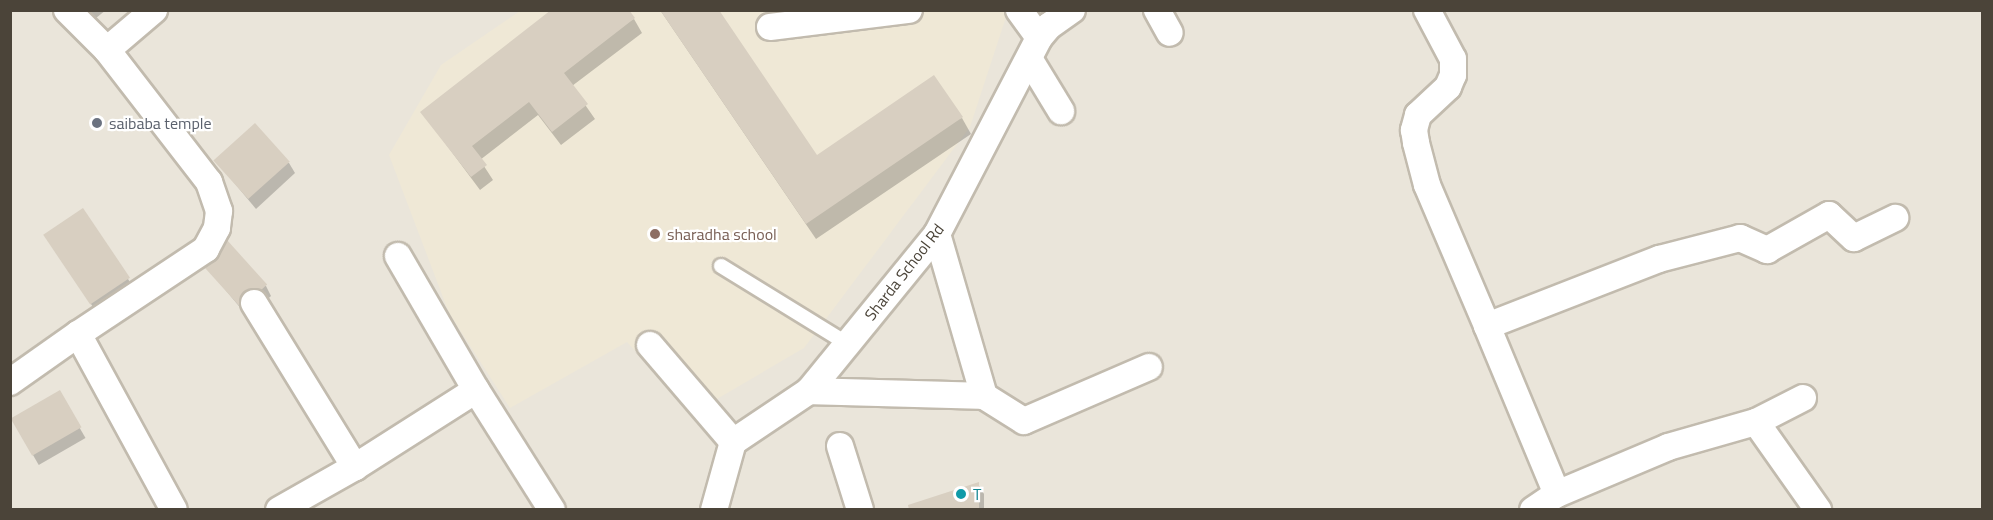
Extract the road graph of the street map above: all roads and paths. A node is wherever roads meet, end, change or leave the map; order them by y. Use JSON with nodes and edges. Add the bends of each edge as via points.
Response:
{"nodes":[{"id":1,"x":67,"y":10,"type":"edge"},
{"id":2,"x":154,"y":10,"type":"edge"},
{"id":3,"x":909,"y":10,"type":"edge"},
{"id":4,"x":1019,"y":10,"type":"edge"},
{"id":5,"x":1072,"y":10,"type":"edge"},
{"id":6,"x":1157,"y":10,"type":"edge"},
{"id":7,"x":1427,"y":10,"type":"edge"},
{"id":8,"x":770,"y":27,"type":"dead end"},
{"id":9,"x":1170,"y":33,"type":"dead end"},
{"id":10,"x":1035,"y":49,"type":"junction"},
{"id":11,"x":108,"y":50,"type":"junction"},
{"id":12,"x":1061,"y":111,"type":"dead end"},
{"id":13,"x":1895,"y":218,"type":"dead end"},
{"id":14,"x":937,"y":234,"type":"junction"},
{"id":15,"x":398,"y":256,"type":"dead end"},
{"id":16,"x":721,"y":266,"type":"dead end"},
{"id":17,"x":254,"y":303,"type":"dead end"},
{"id":18,"x":1487,"y":326,"type":"junction"},
{"id":19,"x":78,"y":334,"type":"junction"},
{"id":20,"x":848,"y":344,"type":"junction"},
{"id":21,"x":651,"y":345,"type":"dead end"},
{"id":22,"x":1149,"y":367,"type":"dead end"},
{"id":23,"x":10,"y":382,"type":"edge"},
{"id":24,"x":476,"y":390,"type":"junction"},
{"id":25,"x":809,"y":391,"type":"junction"},
{"id":26,"x":984,"y":396,"type":"junction"},
{"id":27,"x":1803,"y":398,"type":"dead end"},
{"id":28,"x":1756,"y":422,"type":"junction"},
{"id":29,"x":733,"y":442,"type":"junction"},
{"id":30,"x":840,"y":446,"type":"dead end"},
{"id":31,"x":355,"y":467,"type":"junction"},
{"id":32,"x":1557,"y":495,"type":"junction"},
{"id":33,"x":174,"y":510,"type":"edge"},
{"id":34,"x":279,"y":510,"type":"edge"},
{"id":35,"x":552,"y":510,"type":"edge"},
{"id":36,"x":714,"y":510,"type":"edge"},
{"id":37,"x":860,"y":510,"type":"edge"},
{"id":38,"x":1533,"y":510,"type":"edge"},
{"id":39,"x":1818,"y":510,"type":"edge"}],
"edges":[{"from":1,"to":11,"type":"street"},
{"from":2,"to":11,"type":"street"},
{"from":3,"to":8,"type":"street"},
{"from":4,"to":10,"type":"street"},
{"from":5,"to":10,"type":"street","name":"Sharda School Rd","via":[[1049,26]]},
{"from":6,"to":9,"type":"street"},
{"from":7,"to":18,"type":"street","via":[[1453,59],[1453,75],[1448,87],[1418,115],[1416,143],[1427,184]]},
{"from":10,"to":12,"type":"street"},
{"from":10,"to":14,"type":"street","name":"Sharda School Rd"},
{"from":11,"to":19,"type":"street","via":[[209,182],[219,211],[217,228],[207,249]]},
{"from":13,"to":18,"type":"street","via":[[1854,238],[1829,215],[1767,250],[1740,238],[1670,256]]},
{"from":14,"to":20,"type":"street","name":"Sharda School Rd"},
{"from":14,"to":26,"type":"street"},
{"from":15,"to":24,"type":"street"},
{"from":16,"to":20,"type":"lane"},
{"from":17,"to":31,"type":"street"},
{"from":18,"to":32,"type":"street"},
{"from":19,"to":23,"type":"street"},
{"from":19,"to":33,"type":"street"},
{"from":20,"to":25,"type":"street","name":"Sharda School Rd"},
{"from":21,"to":29,"type":"street"},
{"from":22,"to":26,"type":"street","via":[[1024,422]]},
{"from":24,"to":31,"type":"street"},
{"from":24,"to":35,"type":"street"},
{"from":25,"to":26,"type":"street"},
{"from":25,"to":29,"type":"street","name":"Sharda School Rd"},
{"from":27,"to":28,"type":"street"},
{"from":28,"to":32,"type":"street","via":[[1668,447]]},
{"from":28,"to":39,"type":"street"},
{"from":29,"to":36,"type":"street"},
{"from":30,"to":37,"type":"street"},
{"from":31,"to":34,"type":"street"},
{"from":32,"to":38,"type":"street"}]}
